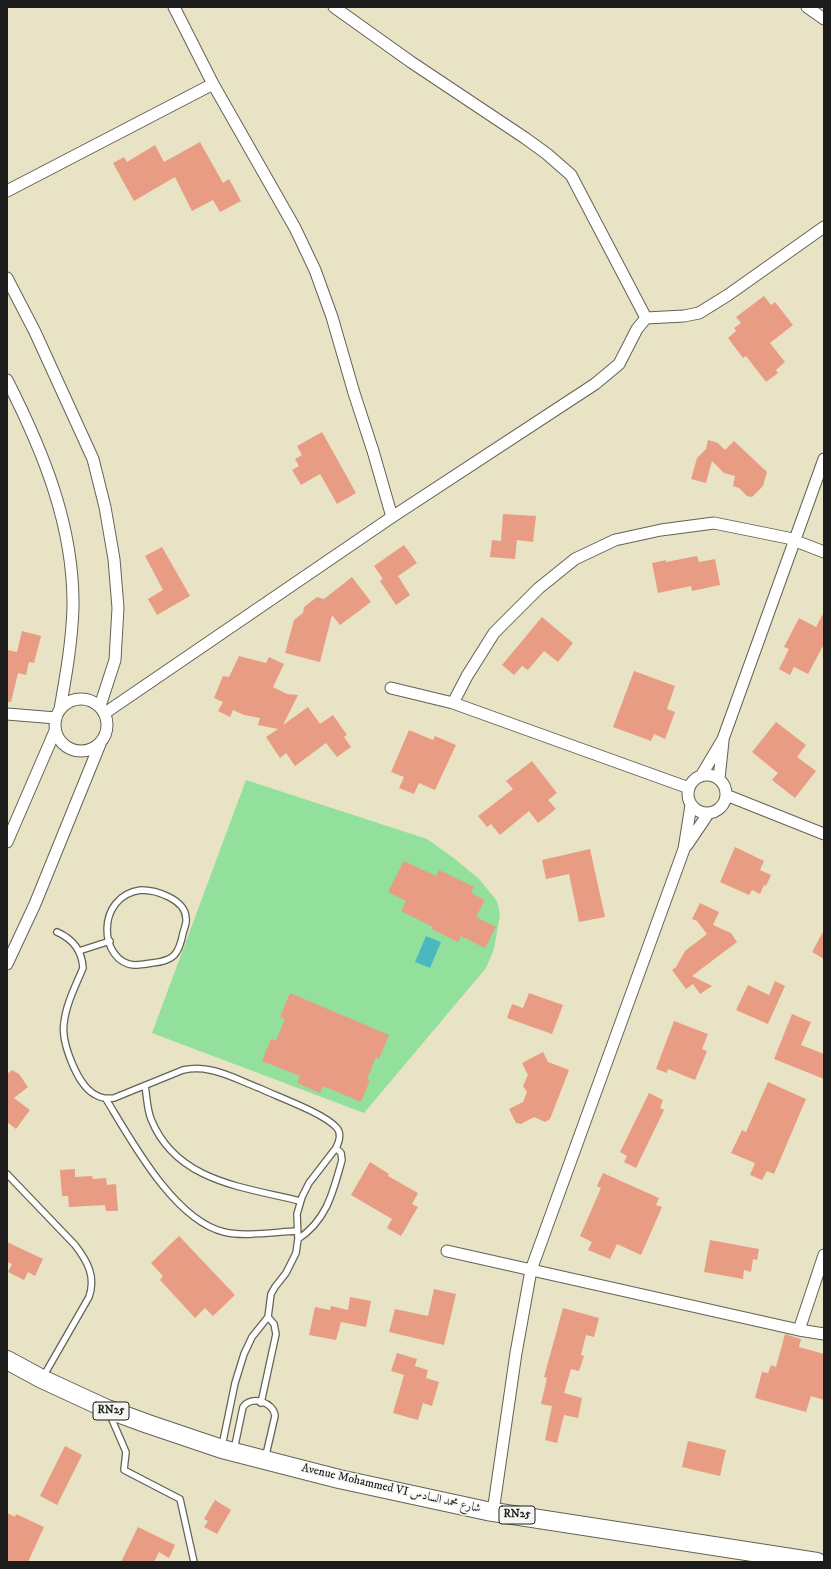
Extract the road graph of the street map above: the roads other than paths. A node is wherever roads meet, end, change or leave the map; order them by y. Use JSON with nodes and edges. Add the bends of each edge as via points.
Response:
{"nodes":[{"id":1,"x":174,"y":7,"type":"edge"},
{"id":2,"x":334,"y":7,"type":"edge"},
{"id":3,"x":806,"y":7,"type":"edge"},
{"id":4,"x":824,"y":19,"type":"edge"},
{"id":5,"x":213,"y":84,"type":"junction"},
{"id":6,"x":7,"y":191,"type":"edge"},
{"id":7,"x":824,"y":227,"type":"edge"},
{"id":8,"x":7,"y":278,"type":"edge"},
{"id":9,"x":646,"y":318,"type":"junction"},
{"id":10,"x":7,"y":380,"type":"edge"},
{"id":11,"x":824,"y":459,"type":"edge"},
{"id":12,"x":392,"y":517,"type":"junction"},
{"id":13,"x":795,"y":540,"type":"junction"},
{"id":14,"x":824,"y":552,"type":"edge"},
{"id":15,"x":391,"y":688,"type":"dead end"},
{"id":16,"x":453,"y":703,"type":"junction"},
{"id":17,"x":102,"y":710,"type":"junction"},
{"id":18,"x":58,"y":713,"type":"junction"},
{"id":19,"x":7,"y":714,"type":"edge"},
{"id":20,"x":55,"y":731,"type":"junction"},
{"id":21,"x":723,"y":739,"type":"junction"},
{"id":22,"x":100,"y":744,"type":"junction"},
{"id":23,"x":701,"y":776,"type":"junction"},
{"id":24,"x":720,"y":780,"type":"junction"},
{"id":25,"x":689,"y":788,"type":"junction"},
{"id":26,"x":726,"y":795,"type":"junction"},
{"id":27,"x":691,"y":806,"type":"junction"},
{"id":28,"x":708,"y":814,"type":"junction"},
{"id":29,"x":824,"y":834,"type":"edge"},
{"id":30,"x":7,"y":842,"type":"edge"},
{"id":31,"x":684,"y":849,"type":"junction"},
{"id":32,"x":57,"y":932,"type":"dead end"},
{"id":33,"x":110,"y":942,"type":"junction"},
{"id":34,"x":79,"y":951,"type":"junction"},
{"id":35,"x":7,"y":964,"type":"edge"},
{"id":36,"x":145,"y":1086,"type":"junction"},
{"id":37,"x":106,"y":1099,"type":"junction"},
{"id":38,"x":336,"y":1148,"type":"junction"},
{"id":39,"x":7,"y":1174,"type":"edge"},
{"id":40,"x":300,"y":1201,"type":"junction"},
{"id":41,"x":297,"y":1231,"type":"junction"},
{"id":42,"x":298,"y":1239,"type":"junction"},
{"id":43,"x":447,"y":1251,"type":"dead end"},
{"id":44,"x":824,"y":1255,"type":"edge"},
{"id":45,"x":532,"y":1270,"type":"junction"},
{"id":46,"x":268,"y":1316,"type":"junction"},
{"id":47,"x":798,"y":1330,"type":"junction"},
{"id":48,"x":824,"y":1334,"type":"edge"},
{"id":49,"x":7,"y":1360,"type":"edge"},
{"id":50,"x":42,"y":1379,"type":"junction"},
{"id":51,"x":261,"y":1403,"type":"junction"},
{"id":52,"x":107,"y":1409,"type":"junction"},
{"id":53,"x":227,"y":1450,"type":"junction"},
{"id":54,"x":265,"y":1460,"type":"junction"},
{"id":55,"x":493,"y":1512,"type":"junction"},
{"id":56,"x":194,"y":1562,"type":"edge"},
{"id":57,"x":817,"y":1562,"type":"edge"}],
"edges":[{"from":1,"to":5,"type":"street"},
{"from":2,"to":9,"type":"street","via":[[525,138],[571,175]]},
{"from":3,"to":4,"type":"street"},
{"from":5,"to":6,"type":"street"},
{"from":5,"to":12,"type":"street","via":[[296,228],[315,270],[332,317]]},
{"from":7,"to":9,"type":"street","via":[[699,313]]},
{"from":8,"to":17,"type":"street","via":[[93,458],[105,507],[114,559],[118,608],[115,660]]},
{"from":9,"to":12,"type":"street","via":[[637,329],[619,364],[596,384]]},
{"from":10,"to":18,"type":"street","via":[[42,456],[57,497],[70,555],[73,607],[70,656]]},
{"from":11,"to":13,"type":"street"},
{"from":12,"to":17,"type":"street"},
{"from":13,"to":14,"type":"street"},
{"from":13,"to":16,"type":"street","via":[[714,523],[661,530],[615,540],[575,559],[539,588],[494,633]]},
{"from":13,"to":21,"type":"street"},
{"from":15,"to":16,"type":"street"},
{"from":16,"to":25,"type":"street"},
{"from":17,"to":18,"type":"street","via":[[92,701],[75,699],[66,703]]},
{"from":17,"to":22,"type":"street","via":[[107,721],[107,729]]},
{"from":18,"to":19,"type":"street"},
{"from":18,"to":20,"type":"street"},
{"from":20,"to":22,"type":"street","via":[[63,745],[77,752],[93,749]]},
{"from":20,"to":30,"type":"street"},
{"from":21,"to":23,"type":"street"},
{"from":21,"to":24,"type":"street"},
{"from":22,"to":35,"type":"street","via":[[35,904]]},
{"from":23,"to":24,"type":"street","via":[[711,775]]},
{"from":23,"to":25,"type":"street","via":[[694,780]]},
{"from":24,"to":26,"type":"street","via":[[725,786]]},
{"from":25,"to":27,"type":"street"},
{"from":26,"to":28,"type":"street","via":[[724,804],[717,811]]},
{"from":26,"to":29,"type":"street"},
{"from":27,"to":28,"type":"street","via":[[699,812]]},
{"from":27,"to":31,"type":"street"},
{"from":28,"to":31,"type":"street"},
{"from":31,"to":45,"type":"street"},
{"from":32,"to":34,"type":"lane","via":[[70,939]]},
{"from":33,"to":33,"type":"lane","via":[[115,954],[129,964],[169,960],[178,952],[181,943],[186,919],[184,913],[177,902],[166,896],[146,890],[130,892],[120,897],[110,912],[107,929]]},
{"from":33,"to":34,"type":"lane"},
{"from":34,"to":37,"type":"lane","via":[[83,968],[66,1011],[64,1040],[84,1084],[93,1094]]},
{"from":36,"to":37,"type":"lane"},
{"from":36,"to":38,"type":"lane","via":[[183,1070],[202,1068],[220,1072],[317,1114],[338,1130]]},
{"from":36,"to":40,"type":"lane","via":[[149,1113],[155,1127],[167,1146],[188,1166],[219,1181]]},
{"from":37,"to":41,"type":"lane","via":[[160,1183],[193,1217],[214,1229],[233,1234]]},
{"from":38,"to":40,"type":"lane","via":[[309,1183]]},
{"from":38,"to":42,"type":"lane","via":[[341,1153],[342,1160],[325,1210],[315,1226]]},
{"from":39,"to":50,"type":"lane","via":[[75,1246],[87,1262],[92,1277],[89,1298]]},
{"from":40,"to":41,"type":"lane"},
{"from":41,"to":42,"type":"lane"},
{"from":42,"to":46,"type":"lane","via":[[291,1264],[271,1294]]},
{"from":43,"to":45,"type":"street"},
{"from":44,"to":47,"type":"street"},
{"from":45,"to":47,"type":"street"},
{"from":45,"to":55,"type":"street","via":[[516,1353]]},
{"from":46,"to":51,"type":"lane","via":[[274,1324],[276,1334]]},
{"from":46,"to":53,"type":"lane","via":[[252,1336],[238,1372]]},
{"from":47,"to":48,"type":"street"},
{"from":49,"to":50,"type":"main road","name":"Avenue Mohammed VI شارع محمد السادس","number":"RN25"},
{"from":50,"to":52,"type":"main road","name":"Avenue Mohammed VI شارع محمد السادس","number":"RN25"},
{"from":51,"to":53,"type":"lane","via":[[253,1401],[243,1407]]},
{"from":51,"to":54,"type":"lane","via":[[272,1407],[275,1416]]},
{"from":52,"to":53,"type":"main road","name":"Avenue Mohammed VI شارع محمد السادس","number":"RN25"},
{"from":52,"to":56,"type":"lane","via":[[126,1452],[124,1470],[180,1499]]},
{"from":53,"to":54,"type":"main road","name":"Avenue Mohammed VI شارع محمد السادس","number":"RN25"},
{"from":54,"to":55,"type":"main road","name":"Avenue Mohammed VI شارع محمد السادس","number":"RN25"},
{"from":55,"to":57,"type":"main road","name":"Avenue Mohammed VI شارع محمد السادس","number":"RN25"}]}
